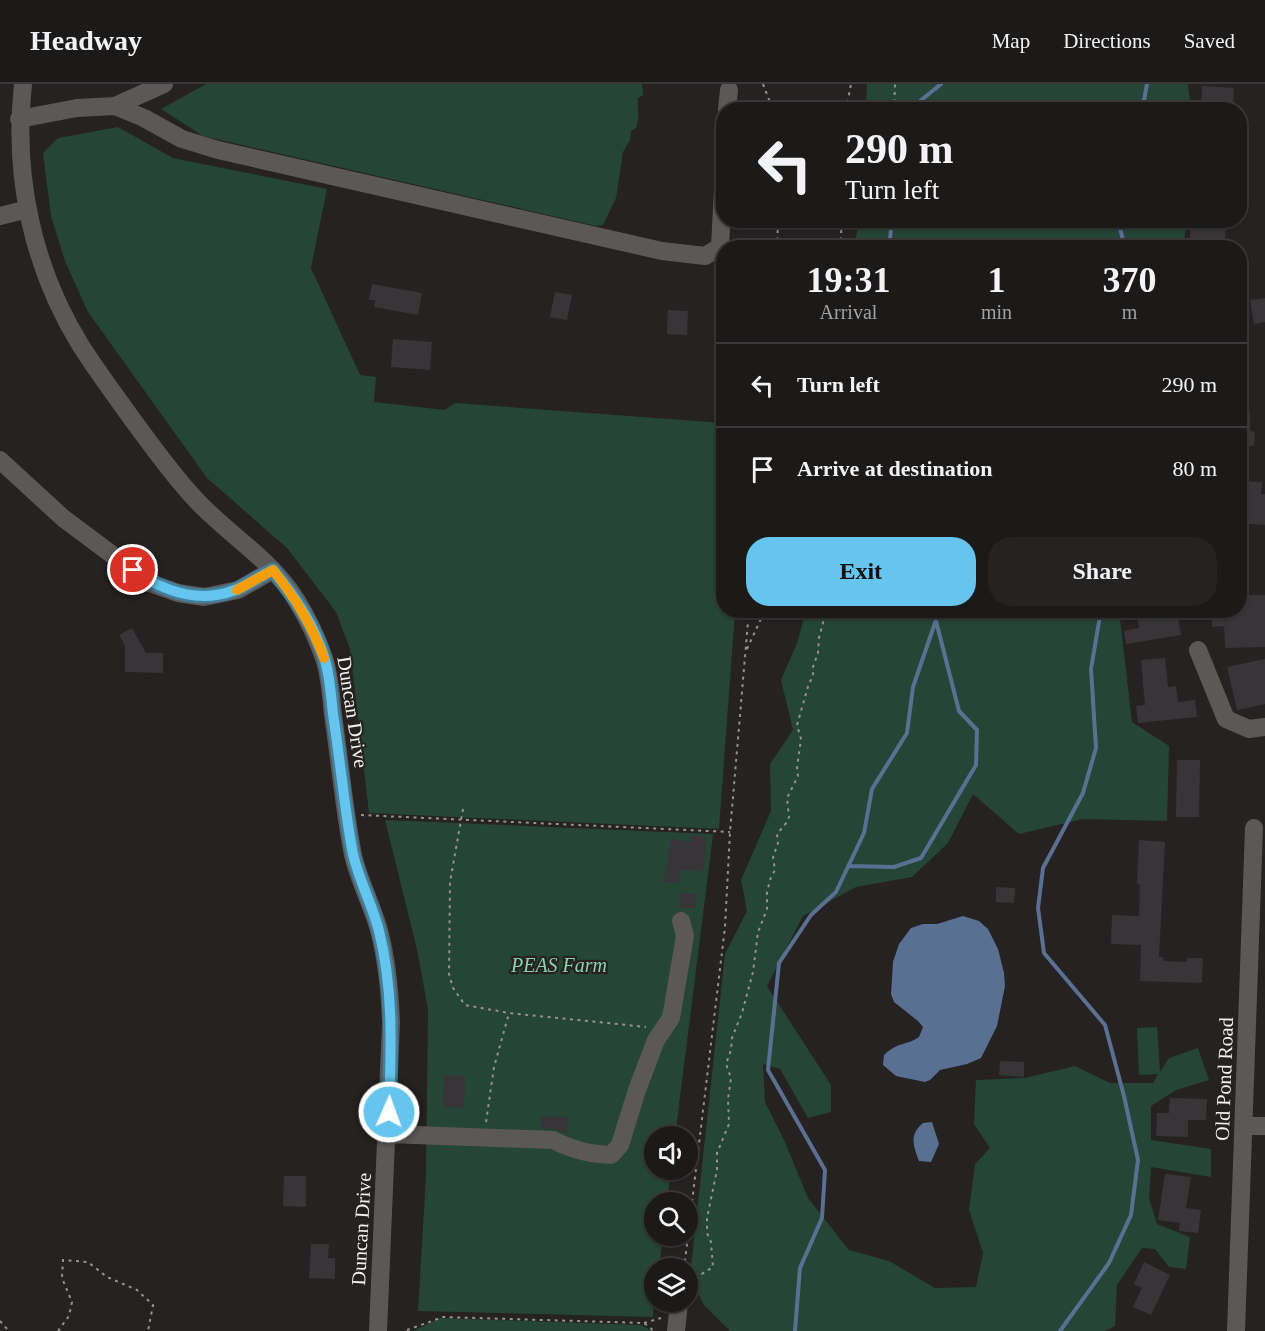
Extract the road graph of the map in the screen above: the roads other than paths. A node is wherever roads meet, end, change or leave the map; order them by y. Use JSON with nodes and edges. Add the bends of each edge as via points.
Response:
{"nodes":[{"id":1,"x":23,"y":84,"type":"edge"},
{"id":2,"x":164,"y":84,"type":"edge"},
{"id":3,"x":729,"y":90,"type":"dead end"},
{"id":4,"x":728,"y":102,"type":"edge"},
{"id":5,"x":115,"y":106,"type":"junction"},
{"id":6,"x":19,"y":118,"type":"junction"},
{"id":7,"x":28,"y":209,"type":"junction"},
{"id":8,"x":0,"y":216,"type":"edge"},
{"id":9,"x":716,"y":249,"type":"edge"},
{"id":10,"x":0,"y":460,"type":"edge"},
{"id":11,"x":273,"y":570,"type":"junction"},
{"id":12,"x":1198,"y":650,"type":"dead end"},
{"id":13,"x":1265,"y":727,"type":"edge"},
{"id":14,"x":1254,"y":828,"type":"dead end"},
{"id":15,"x":681,"y":921,"type":"dead end"},
{"id":16,"x":1245,"y":1126,"type":"junction"},
{"id":17,"x":1265,"y":1126,"type":"edge"},
{"id":18,"x":388,"y":1134,"type":"junction"},
{"id":19,"x":679,"y":1312,"type":"edge"},
{"id":20,"x":378,"y":1331,"type":"edge"},
{"id":21,"x":676,"y":1331,"type":"edge"},
{"id":22,"x":1236,"y":1331,"type":"edge"}],
"edges":[{"from":1,"to":6,"type":"street","name":"Duncan Drive"},
{"from":2,"to":5,"type":"street"},
{"from":3,"to":4,"type":"street"},
{"from":5,"to":6,"type":"street"},
{"from":5,"to":9,"type":"street","via":[[182,139],[218,150],[662,251],[705,256]]},
{"from":6,"to":7,"type":"street","name":"Duncan Drive","via":[[20,163]]},
{"from":7,"to":8,"type":"street"},
{"from":7,"to":11,"type":"street","name":"Duncan Drive","via":[[50,285],[80,345],[180,482],[207,512]]},
{"from":10,"to":11,"type":"street","via":[[63,518],[150,582],[178,593],[204,597],[238,590]]},
{"from":11,"to":18,"type":"street","name":"Duncan Drive","via":[[296,598],[325,660],[354,859],[379,929],[389,976],[392,1023]]},
{"from":12,"to":13,"type":"street","via":[[1226,719],[1249,729]]},
{"from":14,"to":16,"type":"street","name":"Old Pond Road"},
{"from":15,"to":18,"type":"street","via":[[685,936],[671,1018],[656,1040],[621,1145],[611,1155],[571,1149],[554,1140]]},
{"from":16,"to":17,"type":"street"},
{"from":16,"to":22,"type":"street","name":"Old Pond Road"},
{"from":18,"to":20,"type":"street","name":"Duncan Drive"},
{"from":19,"to":21,"type":"street"}]}
